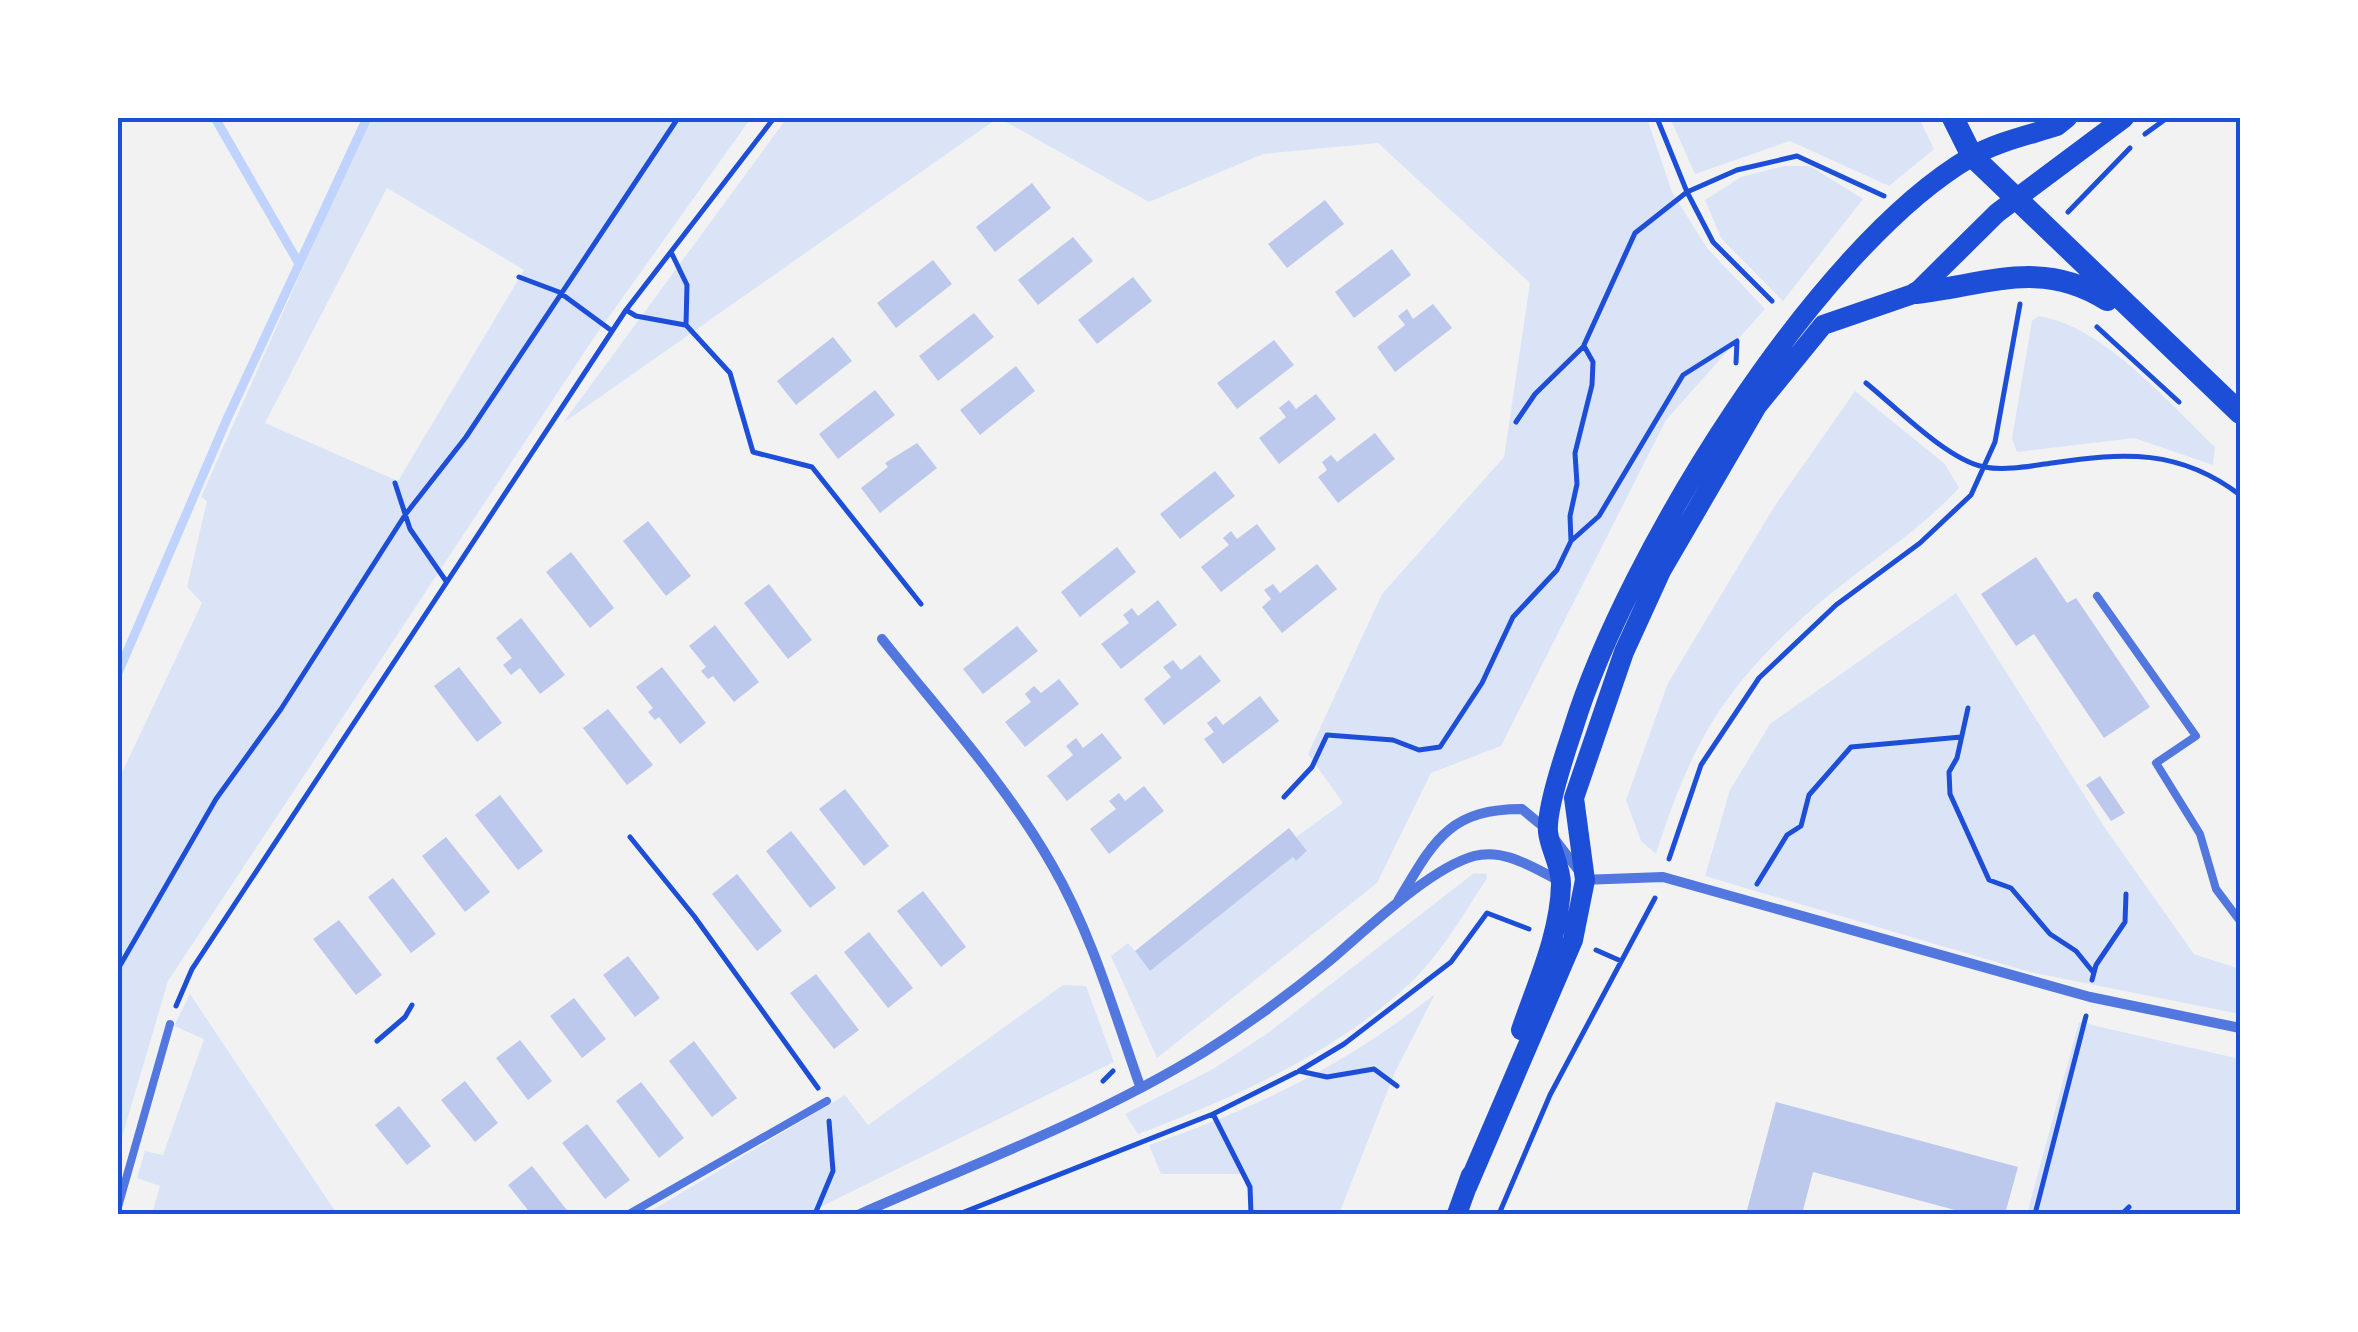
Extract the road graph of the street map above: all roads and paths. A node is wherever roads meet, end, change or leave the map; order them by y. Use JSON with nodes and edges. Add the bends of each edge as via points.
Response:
{"nodes":[{"id":1,"x":678,"y":118,"type":"edge"},
{"id":2,"x":774,"y":118,"type":"edge"},
{"id":3,"x":1657,"y":118,"type":"edge"},
{"id":4,"x":1953,"y":118,"type":"edge"},
{"id":5,"x":2124,"y":118,"type":"edge"},
{"id":6,"x":2062,"y":122,"type":"edge"},
{"id":7,"x":1972,"y":156,"type":"junction"},
{"id":8,"x":2092,"y":184,"type":"dead end"},
{"id":9,"x":1687,"y":192,"type":"junction"},
{"id":10,"x":2016,"y":196,"type":"junction"},
{"id":11,"x":1892,"y":199,"type":"dead end"},
{"id":12,"x":2061,"y":220,"type":"dead end"},
{"id":13,"x":671,"y":252,"type":"junction"},
{"id":14,"x":519,"y":276,"type":"dead end"},
{"id":15,"x":559,"y":292,"type":"junction"},
{"id":16,"x":1916,"y":293,"type":"junction"},
{"id":17,"x":1772,"y":301,"type":"dead end"},
{"id":18,"x":2034,"y":301,"type":"dead end"},
{"id":19,"x":626,"y":310,"type":"junction"},
{"id":20,"x":2089,"y":320,"type":"dead end"},
{"id":21,"x":2144,"y":324,"type":"junction"},
{"id":22,"x":686,"y":325,"type":"junction"},
{"id":23,"x":612,"y":330,"type":"junction"},
{"id":24,"x":1584,"y":346,"type":"junction"},
{"id":25,"x":1744,"y":368,"type":"dead end"},
{"id":26,"x":1866,"y":383,"type":"dead end"},
{"id":27,"x":2179,"y":402,"type":"dead end"},
{"id":28,"x":2240,"y":413,"type":"edge"},
{"id":29,"x":1516,"y":422,"type":"dead end"},
{"id":30,"x":1986,"y":467,"type":"junction"},
{"id":31,"x":396,"y":483,"type":"dead end"},
{"id":32,"x":2240,"y":495,"type":"edge"},
{"id":33,"x":405,"y":514,"type":"junction"},
{"id":34,"x":1570,"y":541,"type":"junction"},
{"id":35,"x":446,"y":581,"type":"junction"},
{"id":36,"x":2096,"y":596,"type":"dead end"},
{"id":37,"x":921,"y":604,"type":"dead end"},
{"id":38,"x":882,"y":639,"type":"dead end"},
{"id":39,"x":1968,"y":708,"type":"dead end"},
{"id":40,"x":1961,"y":737,"type":"junction"},
{"id":41,"x":1284,"y":797,"type":"dead end"},
{"id":42,"x":1548,"y":830,"type":"junction"},
{"id":43,"x":630,"y":836,"type":"dead end"},
{"id":44,"x":1663,"y":876,"type":"junction"},
{"id":45,"x":1585,"y":880,"type":"junction"},
{"id":46,"x":1561,"y":881,"type":"junction"},
{"id":47,"x":2126,"y":894,"type":"dead end"},
{"id":48,"x":1397,"y":903,"type":"junction"},
{"id":49,"x":1749,"y":904,"type":"junction"},
{"id":50,"x":1487,"y":913,"type":"dead end"},
{"id":51,"x":2240,"y":920,"type":"edge"},
{"id":52,"x":118,"y":969,"type":"edge"},
{"id":53,"x":2090,"y":998,"type":"junction"},
{"id":54,"x":412,"y":1005,"type":"dead end"},
{"id":55,"x":170,"y":1024,"type":"joint"},
{"id":56,"x":2240,"y":1028,"type":"edge"},
{"id":57,"x":377,"y":1041,"type":"dead end"},
{"id":58,"x":1298,"y":1070,"type":"junction"},
{"id":59,"x":1140,"y":1086,"type":"junction"},
{"id":60,"x":1397,"y":1086,"type":"dead end"},
{"id":61,"x":827,"y":1101,"type":"junction"},
{"id":62,"x":1213,"y":1114,"type":"junction"},
{"id":63,"x":1466,"y":1187,"type":"junction"},
{"id":64,"x":118,"y":1207,"type":"edge"},
{"id":65,"x":2129,"y":1207,"type":"dead end"},
{"id":66,"x":629,"y":1214,"type":"edge"},
{"id":67,"x":815,"y":1214,"type":"edge"},
{"id":68,"x":860,"y":1214,"type":"edge"},
{"id":69,"x":959,"y":1214,"type":"edge"},
{"id":70,"x":1250,"y":1214,"type":"edge"},
{"id":71,"x":1457,"y":1214,"type":"edge"},
{"id":72,"x":1499,"y":1214,"type":"edge"},
{"id":73,"x":2035,"y":1214,"type":"edge"},
{"id":74,"x":2122,"y":1214,"type":"edge"}],
"edges":[{"from":1,"to":15,"type":"path"},
{"from":2,"to":13,"type":"path"},
{"from":3,"to":9,"type":"path"},
{"from":4,"to":7,"type":"highway"},
{"from":5,"to":10,"type":"main road"},
{"from":6,"to":7,"type":"main road"},
{"from":7,"to":10,"type":"highway"},
{"from":7,"to":42,"type":"main road","via":[[1873,234],[1757,376],[1632,588],[1574,726]]},
{"from":8,"to":12,"type":"path"},
{"from":9,"to":11,"type":"path","via":[[1737,170],[1798,156]]},
{"from":9,"to":17,"type":"path","via":[[1713,242]]},
{"from":9,"to":24,"type":"path","via":[[1636,233]]},
{"from":10,"to":16,"type":"main road"},
{"from":10,"to":21,"type":"highway"},
{"from":13,"to":19,"type":"path"},
{"from":13,"to":22,"type":"path","via":[[687,285]]},
{"from":14,"to":15,"type":"path"},
{"from":15,"to":23,"type":"path"},
{"from":15,"to":33,"type":"path","via":[[466,437]]},
{"from":16,"to":21,"type":"highway","via":[[2008,275],[2053,278],[2086,287]]},
{"from":16,"to":45,"type":"main road","via":[[1823,325],[1756,406],[1662,571],[1624,652],[1574,798]]},
{"from":18,"to":30,"type":"path","via":[[2020,298],[2020,326]]},
{"from":19,"to":22,"type":"path"},
{"from":19,"to":23,"type":"path"},
{"from":20,"to":27,"type":"path"},
{"from":21,"to":28,"type":"highway"},
{"from":22,"to":37,"type":"path","via":[[730,373],[754,452],[812,467]]},
{"from":23,"to":35,"type":"path"},
{"from":24,"to":29,"type":"path"},
{"from":24,"to":34,"type":"path","via":[[1592,385],[1577,442]]},
{"from":25,"to":34,"type":"path","via":[[1736,363],[1737,341],[1684,375],[1598,516]]},
{"from":26,"to":30,"type":"path","via":[[1955,454]]},
{"from":30,"to":32,"type":"path","via":[[2146,454],[2189,464]]},
{"from":30,"to":44,"type":"path","via":[[1971,495],[1920,543],[1836,605],[1759,678],[1701,765]]},
{"from":31,"to":33,"type":"path"},
{"from":33,"to":35,"type":"path"},
{"from":33,"to":52,"type":"path","via":[[216,800]]},
{"from":34,"to":41,"type":"path","via":[[1557,570],[1513,617],[1482,683],[1440,747],[1418,750],[1393,740],[1327,736],[1303,779]]},
{"from":35,"to":55,"type":"path","via":[[192,969]]},
{"from":36,"to":51,"type":"lane","via":[[2196,736],[2156,763],[2200,834],[2216,889]]},
{"from":38,"to":59,"type":"street","via":[[1052,865]]},
{"from":39,"to":40,"type":"path"},
{"from":40,"to":47,"type":"path","via":[[1948,772],[1950,794],[1989,880],[2011,888],[2094,972],[2125,922]]},
{"from":40,"to":49,"type":"path","via":[[1851,747],[1808,795],[1801,826],[1765,865]]},
{"from":42,"to":45,"type":"street"},
{"from":42,"to":46,"type":"main road"},
{"from":42,"to":48,"type":"street","via":[[1522,808],[1464,816],[1426,853]]},
{"from":43,"to":61,"type":"path"},
{"from":44,"to":45,"type":"street"},
{"from":44,"to":49,"type":"street"},
{"from":44,"to":72,"type":"path","via":[[1550,1095]]},
{"from":45,"to":46,"type":"street"},
{"from":45,"to":63,"type":"main road","via":[[1573,940]]},
{"from":46,"to":48,"type":"street","via":[[1507,855],[1475,856]]},
{"from":46,"to":63,"type":"main road","via":[[1553,937]]},
{"from":48,"to":59,"type":"street","via":[[1265,1012]]},
{"from":49,"to":53,"type":"street"},
{"from":50,"to":58,"type":"path","via":[[1451,962],[1344,1044]]},
{"from":53,"to":56,"type":"street"},
{"from":53,"to":73,"type":"path"},
{"from":54,"to":57,"type":"path"},
{"from":55,"to":64,"type":"lane"},
{"from":58,"to":60,"type":"path","via":[[1327,1077],[1366,1068]]},
{"from":58,"to":62,"type":"path"},
{"from":59,"to":68,"type":"street"},
{"from":61,"to":66,"type":"lane"},
{"from":61,"to":67,"type":"path","via":[[833,1171]]},
{"from":62,"to":69,"type":"path"},
{"from":62,"to":70,"type":"path","via":[[1250,1186]]},
{"from":63,"to":71,"type":"main road"},
{"from":65,"to":74,"type":"path"}]}
